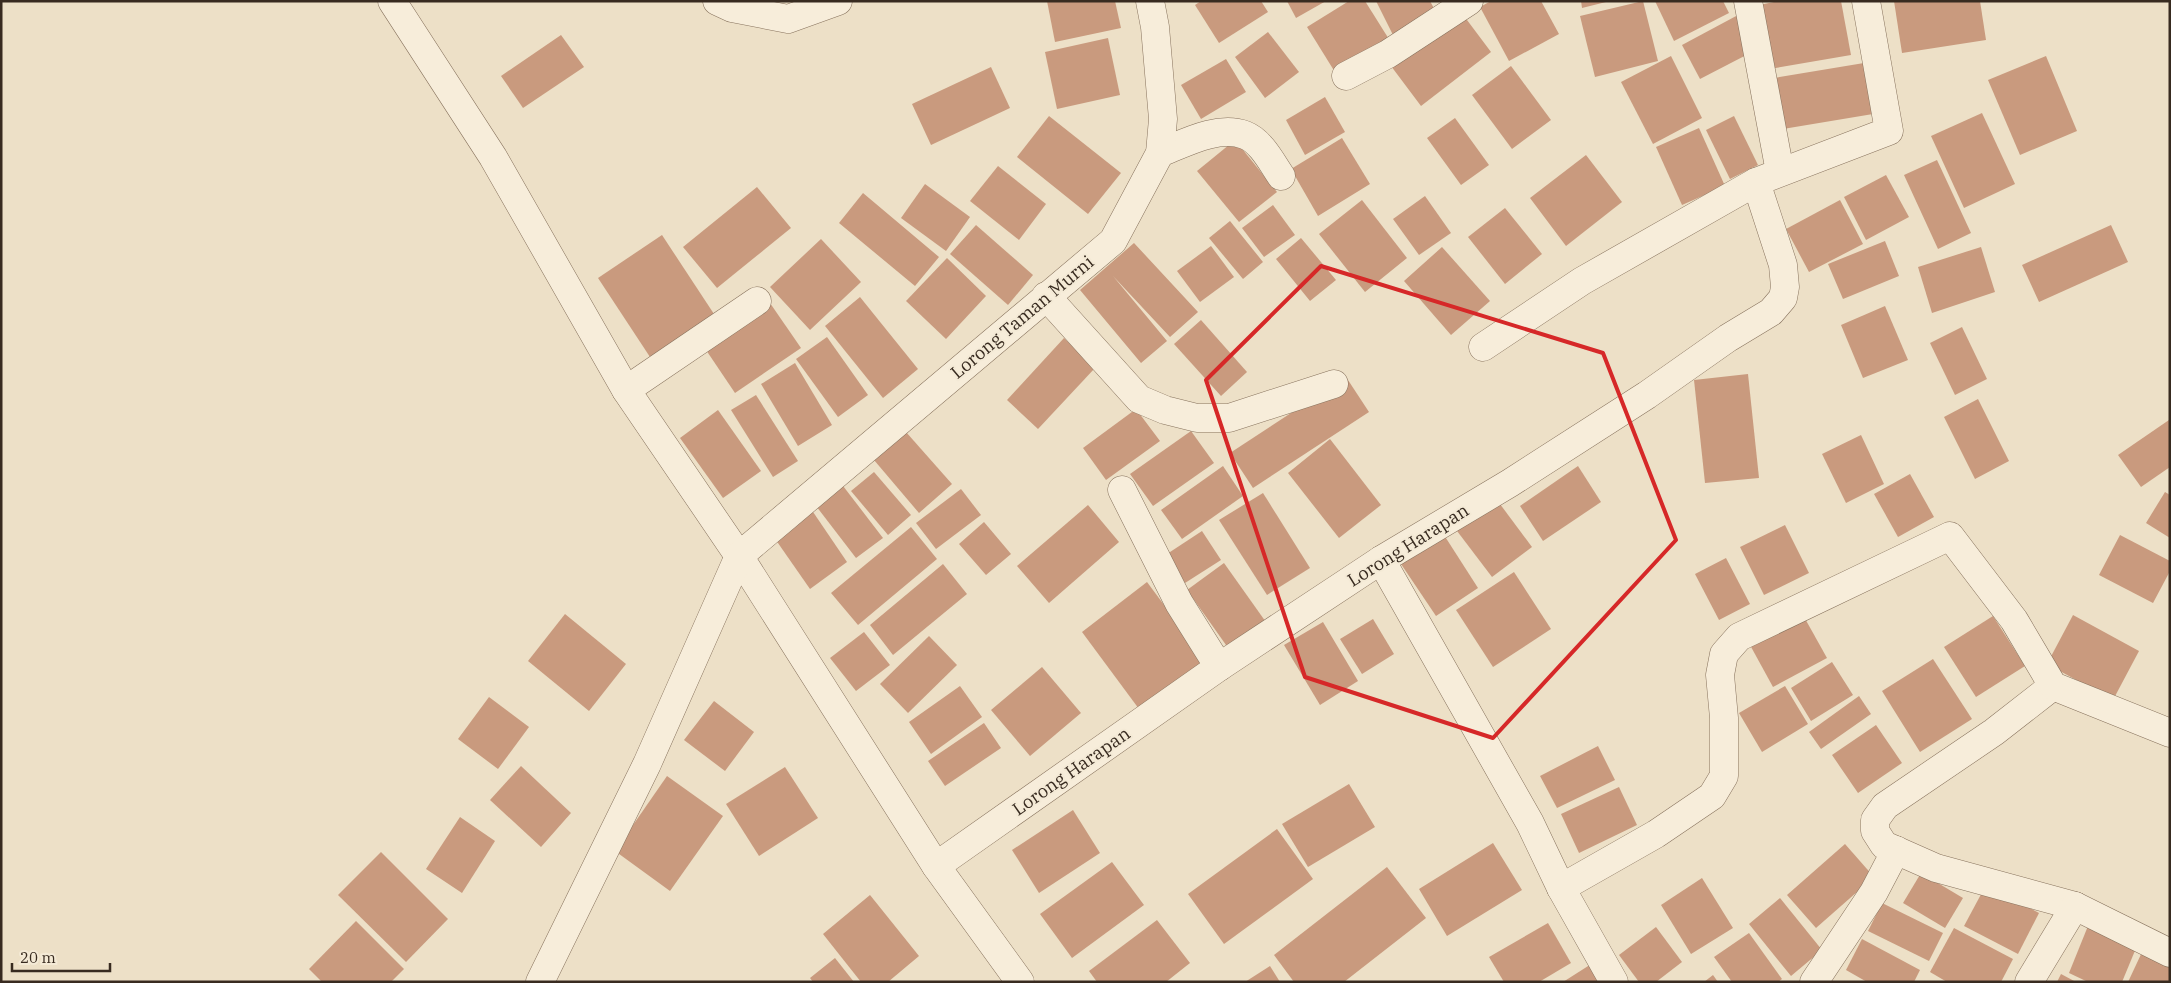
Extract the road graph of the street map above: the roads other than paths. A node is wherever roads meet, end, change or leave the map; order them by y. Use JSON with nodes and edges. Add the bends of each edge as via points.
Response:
{"nodes":[{"id":1,"x":717,"y":1,"type":"edge"},
{"id":2,"x":838,"y":1,"type":"edge"},
{"id":3,"x":1150,"y":1,"type":"edge"},
{"id":4,"x":1469,"y":1,"type":"edge"},
{"id":5,"x":1748,"y":1,"type":"edge"},
{"id":6,"x":1866,"y":1,"type":"edge"},
{"id":7,"x":398,"y":4,"type":"edge"},
{"id":8,"x":1346,"y":76,"type":"dead end"},
{"id":9,"x":1160,"y":153,"type":"junction"},
{"id":10,"x":1282,"y":176,"type":"dead end"},
{"id":11,"x":1768,"y":177,"type":"junction"},
{"id":12,"x":1046,"y":296,"type":"junction"},
{"id":13,"x":757,"y":301,"type":"dead end"},
{"id":14,"x":1483,"y":347,"type":"dead end"},
{"id":15,"x":1334,"y":384,"type":"dead end"},
{"id":16,"x":626,"y":390,"type":"junction"},
{"id":17,"x":1122,"y":490,"type":"dead end"},
{"id":18,"x":739,"y":556,"type":"junction"},
{"id":19,"x":1381,"y":560,"type":"junction"},
{"id":20,"x":1219,"y":666,"type":"junction"},
{"id":21,"x":2053,"y":686,"type":"junction"},
{"id":22,"x":2170,"y":733,"type":"edge"},
{"id":23,"x":1896,"y":850,"type":"junction"},
{"id":24,"x":936,"y":866,"type":"junction"},
{"id":25,"x":1561,"y":888,"type":"junction"},
{"id":26,"x":2075,"y":906,"type":"junction"},
{"id":27,"x":2170,"y":953,"type":"edge"},
{"id":28,"x":540,"y":982,"type":"edge"},
{"id":29,"x":1020,"y":982,"type":"edge"},
{"id":30,"x":1614,"y":982,"type":"edge"},
{"id":31,"x":1814,"y":982,"type":"edge"},
{"id":32,"x":2030,"y":982,"type":"edge"}],
"edges":[{"from":1,"to":2,"type":"street","via":[[732,8],[788,19]]},
{"from":3,"to":9,"type":"street","name":"Lorong Taman Murni","via":[[1163,119]]},
{"from":4,"to":8,"type":"street","via":[[1388,54]]},
{"from":5,"to":11,"type":"street","name":"Lorong Harapan"},
{"from":6,"to":11,"type":"street","via":[[1889,131]]},
{"from":7,"to":16,"type":"street","via":[[493,157]]},
{"from":9,"to":10,"type":"street","via":[[1205,136],[1228,133],[1246,136],[1260,146]]},
{"from":9,"to":12,"type":"street","name":"Lorong Taman Murni","via":[[1113,241]]},
{"from":11,"to":14,"type":"street","via":[[1582,282]]},
{"from":11,"to":19,"type":"street","name":"Lorong Harapan","via":[[1785,287],[1783,298],[1770,312],[1510,483]]},
{"from":12,"to":15,"type":"street","via":[[1139,399],[1165,410],[1197,418],[1229,418]]},
{"from":12,"to":18,"type":"street","name":"Lorong Taman Murni"},
{"from":13,"to":16,"type":"street"},
{"from":16,"to":18,"type":"street"},
{"from":17,"to":20,"type":"street","via":[[1179,603]]},
{"from":18,"to":24,"type":"street"},
{"from":18,"to":28,"type":"street","via":[[647,764]]},
{"from":19,"to":20,"type":"street","name":"Lorong Harapan"},
{"from":19,"to":25,"type":"street","via":[[1530,822]]},
{"from":20,"to":24,"type":"street","name":"Lorong Harapan"},
{"from":21,"to":22,"type":"street"},
{"from":21,"to":23,"type":"street","via":[[1994,732],[1885,806],[1875,820],[1875,830],[1884,845]]},
{"from":21,"to":25,"type":"street","via":[[2014,620],[1950,536],[1739,637],[1724,654],[1720,675],[1724,776],[1712,796],[1656,834]]},
{"from":23,"to":26,"type":"street","via":[[1936,868]]},
{"from":23,"to":31,"type":"street","via":[[1874,892]]},
{"from":24,"to":29,"type":"street"},
{"from":25,"to":30,"type":"street"},
{"from":26,"to":27,"type":"street"},
{"from":26,"to":32,"type":"street"}]}
